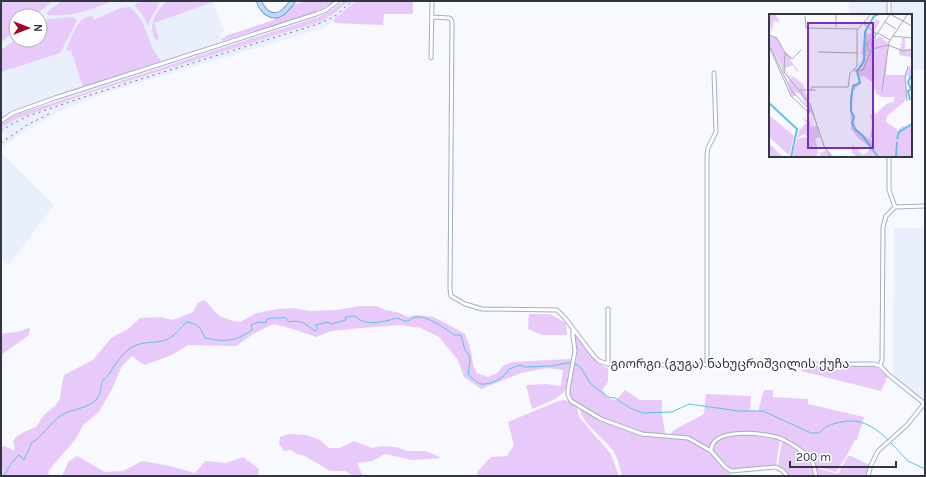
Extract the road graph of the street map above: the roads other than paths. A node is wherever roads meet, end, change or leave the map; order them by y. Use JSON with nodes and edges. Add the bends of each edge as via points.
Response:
{"nodes":[{"id":1,"x":259,"y":1,"type":"edge"},
{"id":2,"x":293,"y":1,"type":"edge"},
{"id":3,"x":338,"y":1,"type":"edge"},
{"id":4,"x":432,"y":1,"type":"edge"},
{"id":5,"x":889,"y":1,"type":"edge"},
{"id":6,"x":889,"y":14,"type":"edge"},
{"id":7,"x":432,"y":17,"type":"junction"},
{"id":8,"x":431,"y":58,"type":"dead end"},
{"id":9,"x":714,"y":73,"type":"dead end"},
{"id":10,"x":1,"y":121,"type":"edge"},
{"id":11,"x":889,"y":157,"type":"edge"},
{"id":12,"x":925,"y":206,"type":"edge"},
{"id":13,"x":895,"y":207,"type":"junction"},
{"id":14,"x":608,"y":309,"type":"dead end"},
{"id":15,"x":574,"y":328,"type":"junction"},
{"id":16,"x":608,"y":364,"type":"junction"},
{"id":17,"x":707,"y":365,"type":"junction"},
{"id":18,"x":880,"y":366,"type":"junction"},
{"id":19,"x":925,"y":404,"type":"edge"},
{"id":20,"x":711,"y":451,"type":"junction"},
{"id":21,"x":735,"y":472,"type":"junction"},
{"id":22,"x":736,"y":476,"type":"edge"},
{"id":23,"x":787,"y":476,"type":"edge"},
{"id":24,"x":816,"y":476,"type":"edge"},
{"id":25,"x":868,"y":476,"type":"edge"}],
"edges":[{"from":1,"to":2,"type":"main road","via":[[265,12],[273,15],[282,13]]},
{"from":3,"to":10,"type":"street","via":[[316,14],[55,98],[13,113]]},
{"from":4,"to":7,"type":"street"},
{"from":5,"to":6,"type":"street"},
{"from":7,"to":8,"type":"street"},
{"from":7,"to":15,"type":"street","name":"გიორგი (გუგა) ნახუცრიშვილის ქუჩა","via":[[449,18],[452,23],[451,296],[482,309],[557,310]]},
{"from":9,"to":17,"type":"street","via":[[716,132],[707,155]]},
{"from":11,"to":13,"type":"street","via":[[889,190]]},
{"from":12,"to":13,"type":"street"},
{"from":13,"to":18,"type":"street","via":[[886,216],[883,227]]},
{"from":14,"to":16,"type":"street"},
{"from":15,"to":16,"type":"street","name":"გიორგი (გუგა) ნახუცრიშვილის ქუჩა","via":[[593,355],[599,361]]},
{"from":15,"to":20,"type":"street","via":[[572,336],[575,351],[568,389],[571,401],[602,420],[629,430],[652,436],[688,438]]},
{"from":16,"to":17,"type":"street","name":"გიორგი (გუგა) ნახუცრიშვილის ქუჩა"},
{"from":17,"to":18,"type":"street","name":"გიორგი (გუგა) ნახუცრიშვილის ქუჩა"},
{"from":18,"to":19,"type":"street"},
{"from":19,"to":25,"type":"street","via":[[878,452]]},
{"from":20,"to":21,"type":"street","via":[[728,469]]},
{"from":20,"to":24,"type":"street","via":[[717,439],[726,435],[748,433],[781,439],[793,445],[812,461]]},
{"from":21,"to":22,"type":"street"},
{"from":21,"to":23,"type":"street","via":[[776,467]]}]}
